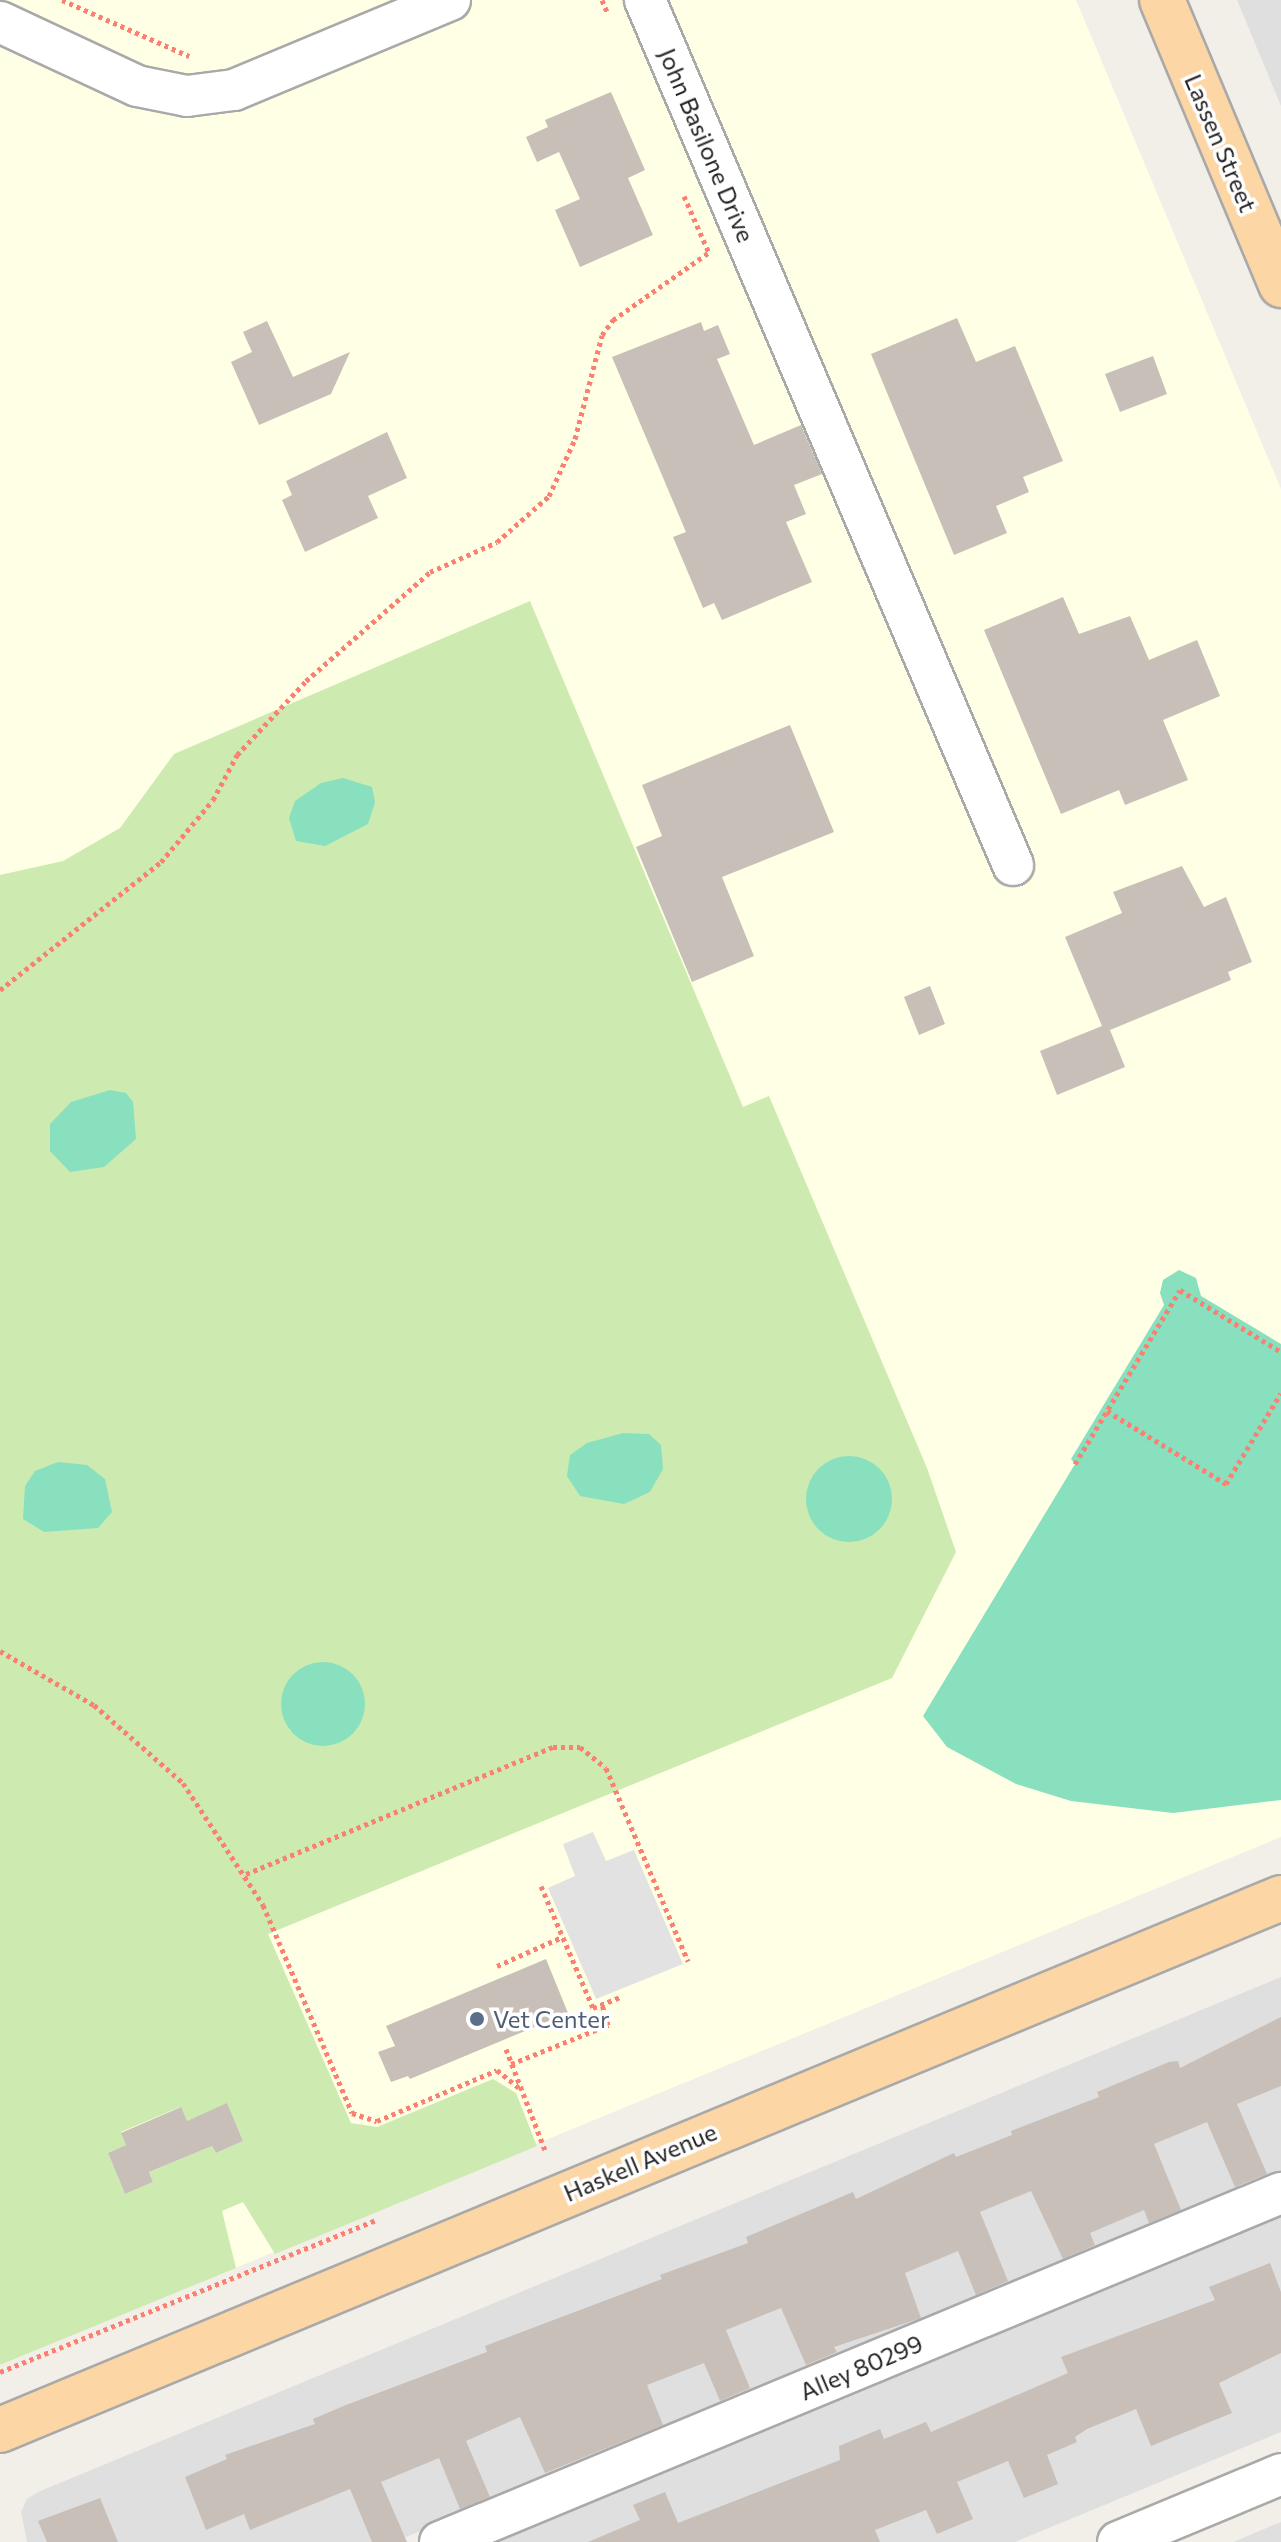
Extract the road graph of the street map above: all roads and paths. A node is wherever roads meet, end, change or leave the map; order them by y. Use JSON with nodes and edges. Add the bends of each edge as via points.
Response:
{"nodes":[{"id":1,"x":62,"y":0,"type":"edge"},
{"id":2,"x":450,"y":0,"type":"edge"},
{"id":3,"x":645,"y":0,"type":"edge"},
{"id":4,"x":1162,"y":0,"type":"edge"},
{"id":5,"x":0,"y":22,"type":"edge"},
{"id":6,"x":202,"y":62,"type":"dead end"},
{"id":7,"x":1272,"y":236,"type":"edge"},
{"id":8,"x":708,"y":253,"type":"dead end"},
{"id":9,"x":1281,"y":285,"type":"edge"},
{"id":10,"x":1013,"y":865,"type":"dead end"},
{"id":11,"x":0,"y":990,"type":"edge"},
{"id":12,"x":1281,"y":1352,"type":"edge"},
{"id":13,"x":1281,"y":1393,"type":"edge"},
{"id":14,"x":1107,"y":1411,"type":"junction"},
{"id":15,"x":1075,"y":1464,"type":"dead end"},
{"id":16,"x":0,"y":1651,"type":"edge"},
{"id":17,"x":246,"y":1874,"type":"junction"},
{"id":18,"x":541,"y":1886,"type":"dead end"},
{"id":19,"x":1281,"y":1898,"type":"edge"},
{"id":20,"x":562,"y":1937,"type":"junction"},
{"id":21,"x":688,"y":1961,"type":"dead end"},
{"id":22,"x":497,"y":1966,"type":"dead end"},
{"id":23,"x":620,"y":1997,"type":"dead end"},
{"id":24,"x":602,"y":2004,"type":"junction"},
{"id":25,"x":506,"y":2049,"type":"dead end"},
{"id":26,"x":511,"y":2064,"type":"junction"},
{"id":27,"x":519,"y":2088,"type":"junction"},
{"id":28,"x":545,"y":2150,"type":"dead end"},
{"id":29,"x":1281,"y":2193,"type":"edge"},
{"id":30,"x":377,"y":2220,"type":"dead end"},
{"id":31,"x":0,"y":2372,"type":"edge"},
{"id":32,"x":0,"y":2430,"type":"edge"},
{"id":33,"x":1281,"y":2474,"type":"edge"},
{"id":34,"x":440,"y":2542,"type":"edge"},
{"id":35,"x":1118,"y":2542,"type":"edge"}],
"edges":[{"from":1,"to":6,"type":"path"},
{"from":2,"to":5,"type":"street","via":[[234,90],[187,96],[137,86]]},
{"from":3,"to":10,"type":"street","name":"John Basilone Drive"},
{"from":4,"to":7,"type":"main road","name":"Lassen Street"},
{"from":7,"to":9,"type":"main road","name":"Lassen Street"},
{"from":8,"to":11,"type":"path","via":[[613,320],[602,335],[575,439],[549,496],[497,542],[430,572],[306,681],[237,755],[213,800],[161,862]]},
{"from":12,"to":14,"type":"path","via":[[1180,1290]]},
{"from":13,"to":14,"type":"path","via":[[1226,1484]]},
{"from":14,"to":15,"type":"path"},
{"from":16,"to":17,"type":"path","via":[[52,1677],[148,1748],[183,1783]]},
{"from":17,"to":21,"type":"path","via":[[553,1747],[580,1747],[606,1768]]},
{"from":17,"to":27,"type":"path","via":[[352,2113],[377,2121],[497,2070]]},
{"from":18,"to":20,"type":"path"},
{"from":19,"to":32,"type":"main road","name":"Haskell Avenue"},
{"from":20,"to":22,"type":"path"},
{"from":20,"to":24,"type":"path","via":[[593,2008]]},
{"from":23,"to":24,"type":"path"},
{"from":24,"to":26,"type":"path","via":[[608,2025]]},
{"from":25,"to":26,"type":"path"},
{"from":26,"to":27,"type":"path"},
{"from":27,"to":28,"type":"path"},
{"from":29,"to":34,"type":"street","name":"Alley 80299"},
{"from":30,"to":31,"type":"path"},
{"from":33,"to":35,"type":"street"}]}
